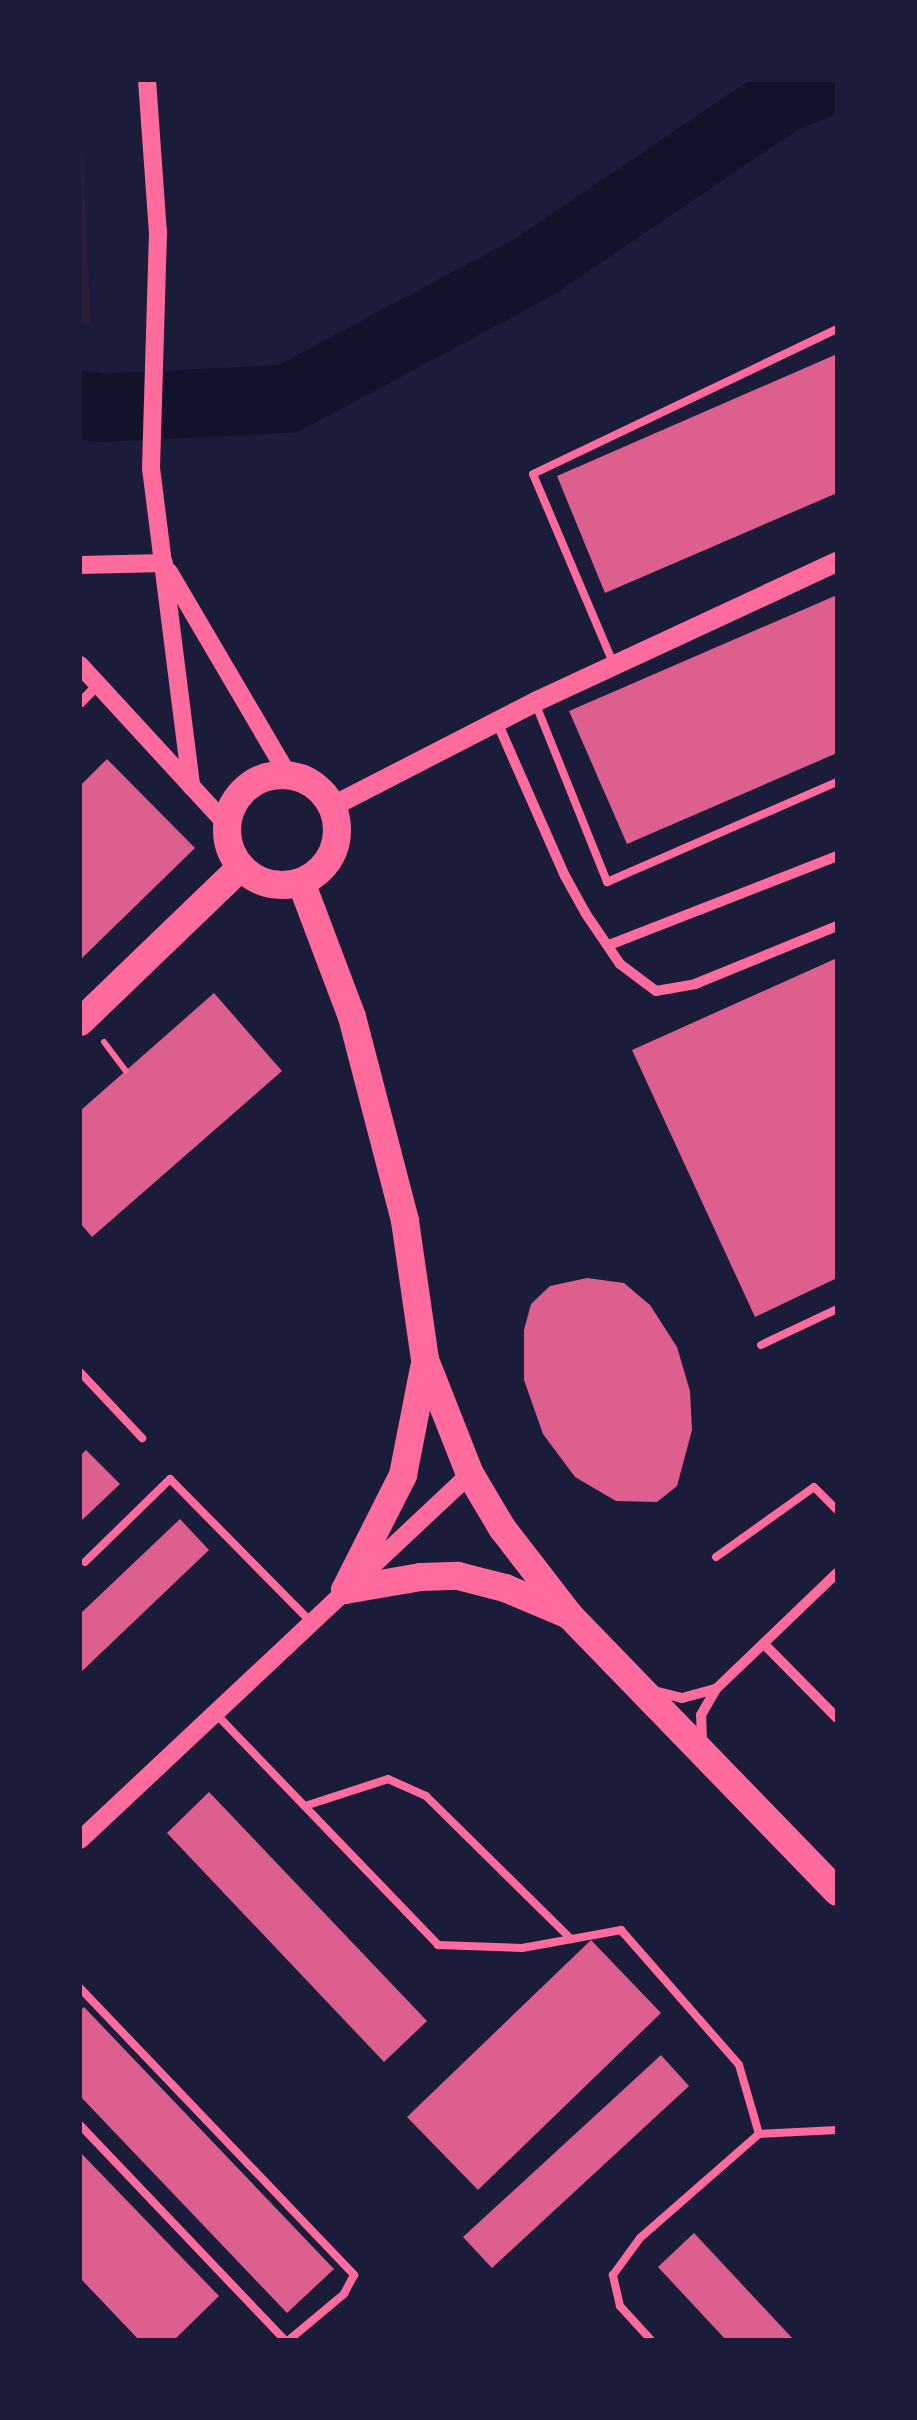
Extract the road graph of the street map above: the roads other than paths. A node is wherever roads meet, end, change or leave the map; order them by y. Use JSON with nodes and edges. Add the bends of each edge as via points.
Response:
{"nodes":[{"id":1,"x":147,"y":80,"type":"edge"},
{"id":2,"x":837,"y":329,"type":"edge"},
{"id":3,"x":837,"y":562,"type":"edge"},
{"id":4,"x":164,"y":563,"type":"junction"},
{"id":5,"x":80,"y":566,"type":"edge"},
{"id":6,"x":80,"y":665,"type":"edge"},
{"id":7,"x":614,"y":665,"type":"junction"},
{"id":8,"x":98,"y":685,"type":"junction"},
{"id":9,"x":535,"y":702,"type":"junction"},
{"id":10,"x":80,"y":703,"type":"edge"},
{"id":11,"x":498,"y":722,"type":"junction"},
{"id":12,"x":288,"y":775,"type":"junction"},
{"id":13,"x":837,"y":782,"type":"edge"},
{"id":14,"x":191,"y":786,"type":"junction"},
{"id":15,"x":332,"y":806,"type":"junction"},
{"id":16,"x":227,"y":825,"type":"junction"},
{"id":17,"x":837,"y":856,"type":"edge"},
{"id":18,"x":241,"y":867,"type":"junction"},
{"id":19,"x":301,"y":882,"type":"junction"},
{"id":20,"x":837,"y":926,"type":"edge"},
{"id":21,"x":609,"y":945,"type":"junction"},
{"id":22,"x":80,"y":1022,"type":"edge"},
{"id":23,"x":837,"y":1309,"type":"edge"},
{"id":24,"x":761,"y":1345,"type":"dead end"},
{"id":25,"x":426,"y":1360,"type":"junction"},
{"id":26,"x":80,"y":1372,"type":"edge"},
{"id":27,"x":84,"y":1384,"type":"edge"},
{"id":28,"x":142,"y":1438,"type":"dead end"},
{"id":29,"x":470,"y":1474,"type":"junction"},
{"id":30,"x":837,"y":1510,"type":"edge"},
{"id":31,"x":716,"y":1556,"type":"dead end"},
{"id":32,"x":86,"y":1562,"type":"dead end"},
{"id":33,"x":837,"y":1573,"type":"edge"},
{"id":34,"x":345,"y":1590,"type":"junction"},
{"id":35,"x":570,"y":1616,"type":"junction"},
{"id":36,"x":312,"y":1622,"type":"junction"},
{"id":37,"x":764,"y":1644,"type":"junction"},
{"id":38,"x":642,"y":1686,"type":"junction"},
{"id":39,"x":716,"y":1689,"type":"junction"},
{"id":40,"x":215,"y":1712,"type":"junction"},
{"id":41,"x":837,"y":1718,"type":"edge"},
{"id":42,"x":708,"y":1756,"type":"junction"},
{"id":43,"x":304,"y":1806,"type":"junction"},
{"id":44,"x":80,"y":1840,"type":"edge"},
{"id":45,"x":837,"y":1892,"type":"edge"},
{"id":46,"x":571,"y":1939,"type":"junction"},
{"id":47,"x":80,"y":1988,"type":"edge"},
{"id":48,"x":80,"y":2124,"type":"edge"},
{"id":49,"x":837,"y":2130,"type":"edge"},
{"id":50,"x":760,"y":2134,"type":"junction"},
{"id":51,"x":287,"y":2340,"type":"edge"},
{"id":52,"x":651,"y":2340,"type":"edge"}],
"edges":[{"from":1,"to":4,"type":"street","via":[[158,232],[151,468]]},
{"from":2,"to":7,"type":"lane","via":[[534,474]]},
{"from":3,"to":7,"type":"main road"},
{"from":4,"to":5,"type":"street"},
{"from":4,"to":12,"type":"street"},
{"from":4,"to":14,"type":"street"},
{"from":6,"to":8,"type":"street"},
{"from":7,"to":9,"type":"main road"},
{"from":8,"to":10,"type":"street"},
{"from":8,"to":14,"type":"street"},
{"from":9,"to":11,"type":"main road"},
{"from":9,"to":13,"type":"lane","via":[[608,882]]},
{"from":11,"to":15,"type":"main road"},
{"from":11,"to":21,"type":"street","via":[[565,876]]},
{"from":12,"to":15,"type":"highway","via":[[306,781]]},
{"from":12,"to":16,"type":"highway","via":[[270,776],[240,793]]},
{"from":14,"to":16,"type":"street"},
{"from":15,"to":19,"type":"highway","via":[[336,824],[329,859]]},
{"from":16,"to":18,"type":"highway"},
{"from":17,"to":21,"type":"street"},
{"from":18,"to":19,"type":"highway","via":[[268,883]]},
{"from":18,"to":22,"type":"highway"},
{"from":19,"to":25,"type":"highway","via":[[352,1018],[404,1222]]},
{"from":20,"to":21,"type":"street","via":[[695,984],[656,991],[632,976]]},
{"from":23,"to":24,"type":"lane"},
{"from":25,"to":29,"type":"highway"},
{"from":25,"to":34,"type":"highway","via":[[403,1476]]},
{"from":26,"to":27,"type":"lane"},
{"from":27,"to":28,"type":"lane"},
{"from":29,"to":34,"type":"street"},
{"from":29,"to":35,"type":"highway"},
{"from":30,"to":31,"type":"lane","via":[[814,1487]]},
{"from":32,"to":36,"type":"lane","via":[[170,1479]]},
{"from":33,"to":37,"type":"street"},
{"from":34,"to":35,"type":"highway","via":[[458,1576]]},
{"from":34,"to":36,"type":"street"},
{"from":35,"to":38,"type":"highway"},
{"from":36,"to":40,"type":"street"},
{"from":37,"to":39,"type":"street"},
{"from":37,"to":41,"type":"street"},
{"from":38,"to":39,"type":"street","via":[[682,1698]]},
{"from":38,"to":42,"type":"highway"},
{"from":39,"to":42,"type":"street","via":[[701,1715]]},
{"from":40,"to":43,"type":"lane"},
{"from":40,"to":44,"type":"street"},
{"from":42,"to":45,"type":"highway"},
{"from":43,"to":46,"type":"lane","via":[[438,1945],[522,1948]]},
{"from":43,"to":46,"type":"lane","via":[[388,1778],[426,1796]]},
{"from":46,"to":50,"type":"lane","via":[[621,1930],[739,2065]]},
{"from":47,"to":51,"type":"lane","via":[[354,2274],[344,2294]]},
{"from":48,"to":51,"type":"lane"},
{"from":49,"to":50,"type":"lane"},
{"from":50,"to":52,"type":"lane","via":[[640,2238],[614,2275],[620,2306]]}]}
